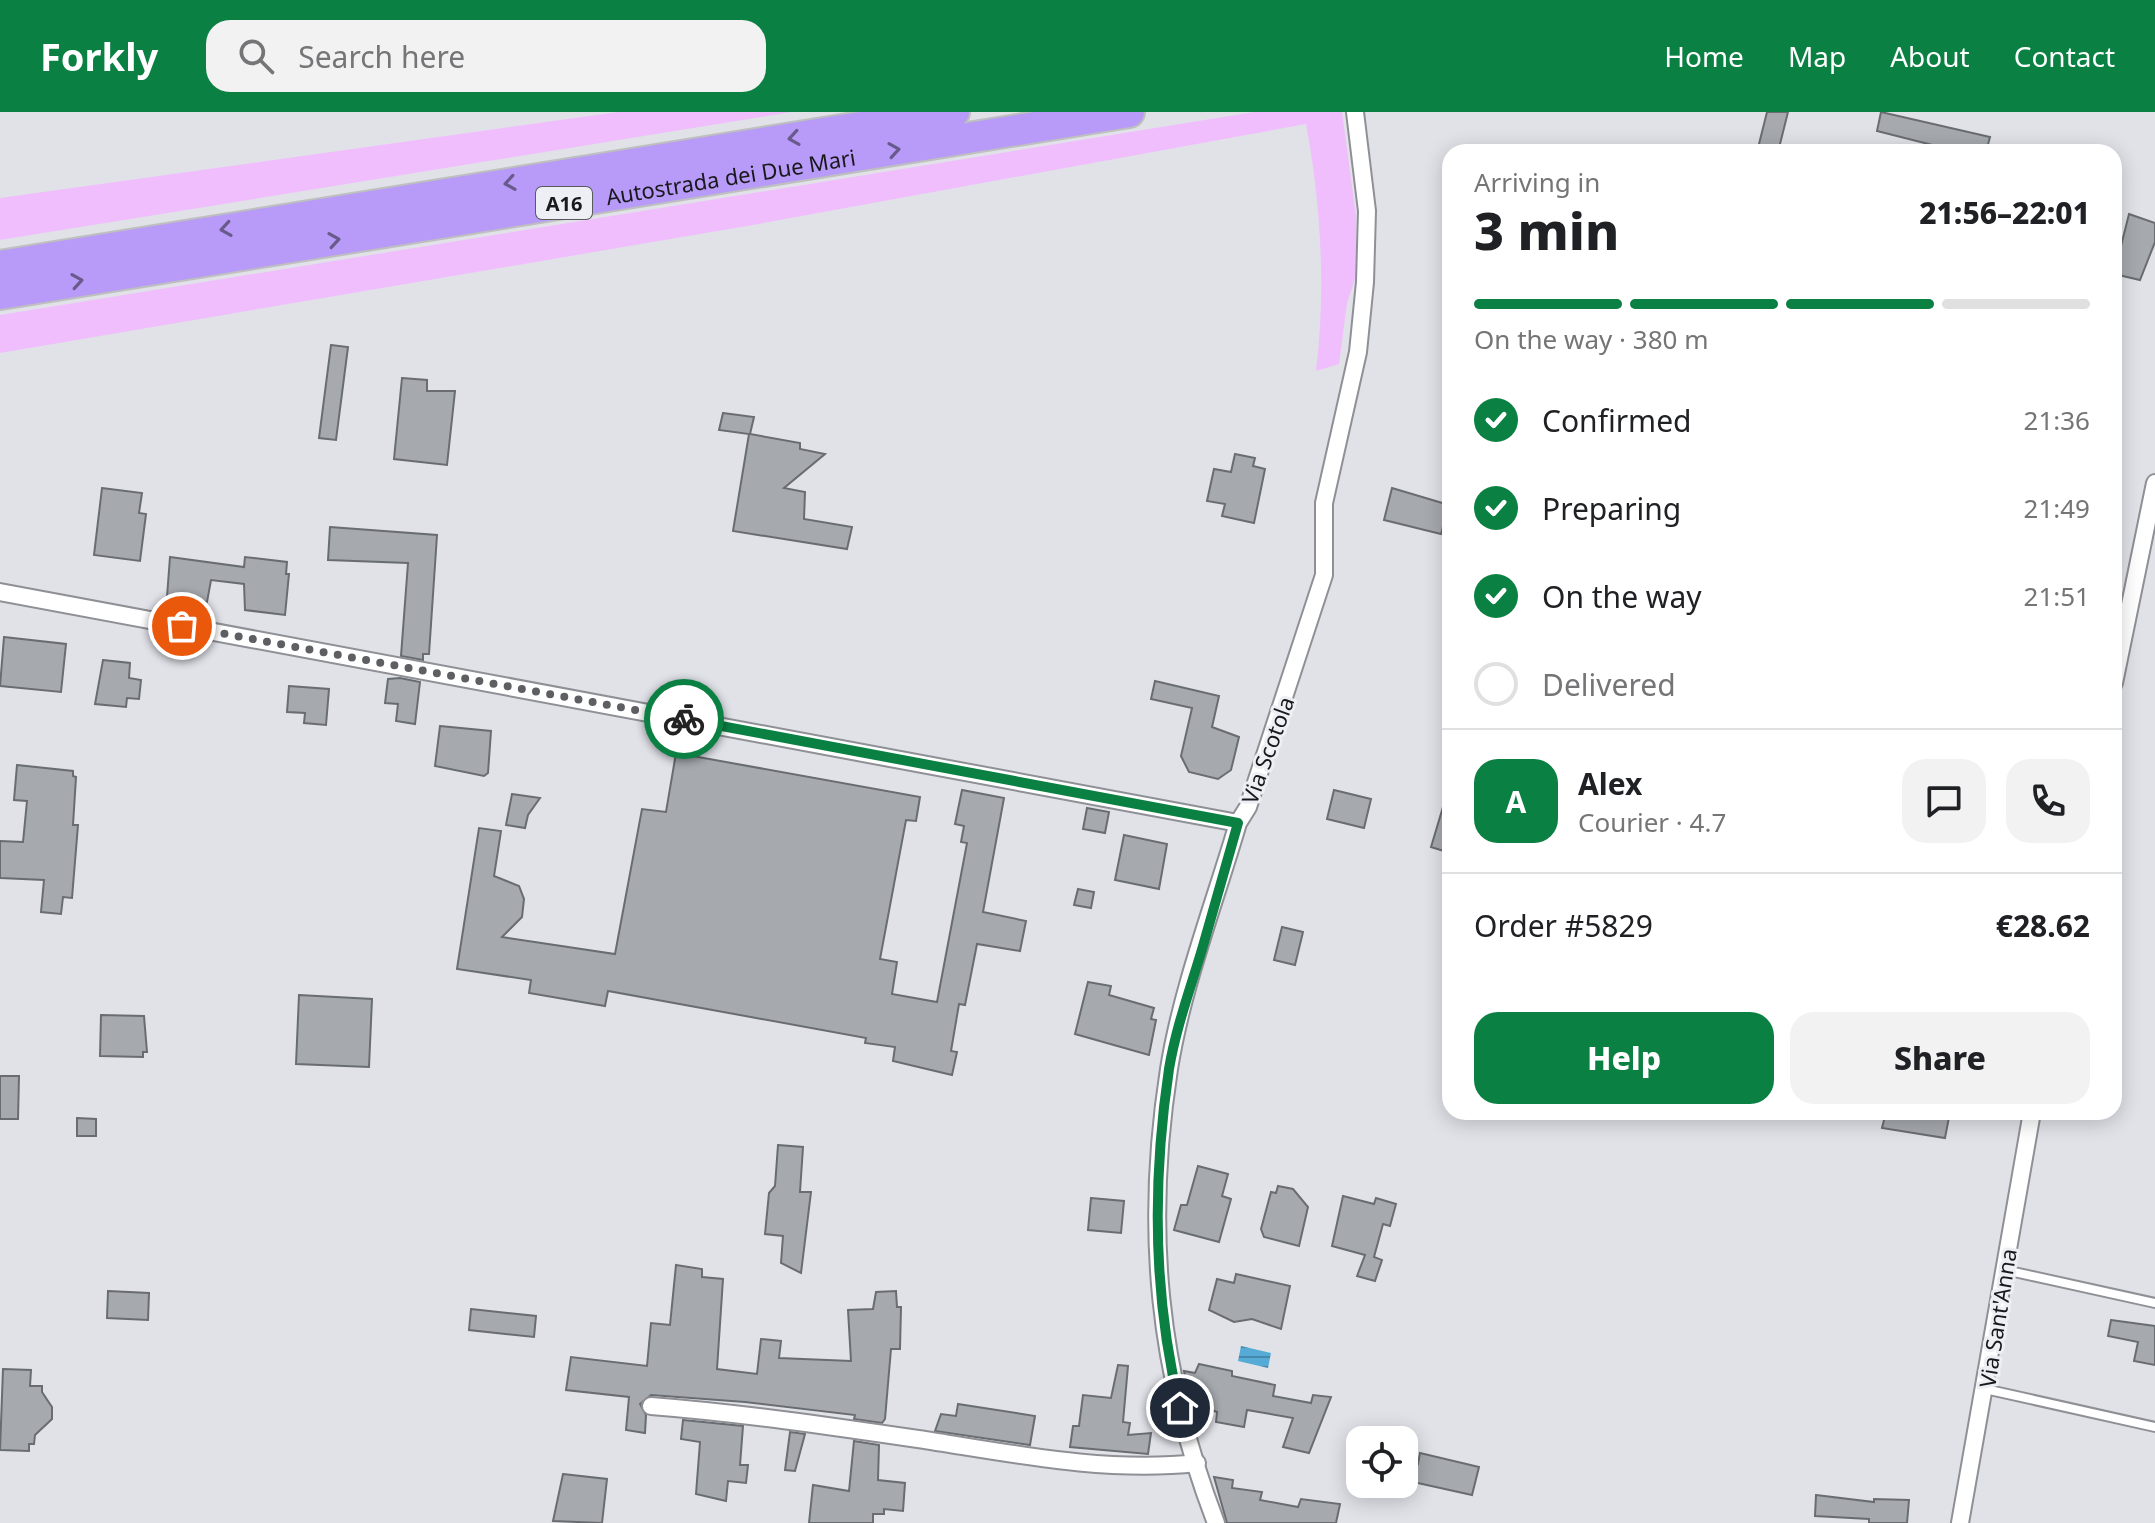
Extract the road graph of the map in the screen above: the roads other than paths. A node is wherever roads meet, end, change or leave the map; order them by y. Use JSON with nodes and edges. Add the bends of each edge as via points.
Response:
{"nodes":[{"id":1,"x":954,"y":112,"type":"edge"},
{"id":2,"x":1129,"y":112,"type":"edge"},
{"id":3,"x":1355,"y":114,"type":"edge"},
{"id":4,"x":0,"y":266,"type":"edge"},
{"id":5,"x":0,"y":294,"type":"edge"},
{"id":6,"x":2155,"y":483,"type":"edge"},
{"id":7,"x":0,"y":592,"type":"edge"},
{"id":8,"x":2122,"y":644,"type":"edge"},
{"id":9,"x":1238,"y":823,"type":"junction"},
{"id":10,"x":2031,"y":1120,"type":"edge"},
{"id":11,"x":2005,"y":1270,"type":"junction"},
{"id":12,"x":2155,"y":1303,"type":"edge"},
{"id":13,"x":1985,"y":1389,"type":"junction"},
{"id":14,"x":651,"y":1406,"type":"dead end"},
{"id":15,"x":2155,"y":1427,"type":"edge"},
{"id":16,"x":1197,"y":1463,"type":"junction"},
{"id":17,"x":1216,"y":1523,"type":"edge"},
{"id":18,"x":1960,"y":1523,"type":"edge"}],
"edges":[{"from":1,"to":4,"type":"highway","name":"Autostrada dei Due Mari","number":"A16","one_way":true},
{"from":5,"to":2,"type":"highway","name":"Autostrada dei Due Mari","number":"A16","one_way":true},
{"from":3,"to":9,"type":"street","name":"Via Scotola","via":[[1367,211],[1365,282],[1358,352],[1324,503],[1324,575],[1248,807]]},
{"from":6,"to":8,"type":"street"},
{"from":7,"to":9,"type":"street"},
{"from":9,"to":16,"type":"street","name":"Via Scotola","via":[[1178,1031],[1162,1143],[1156,1238],[1163,1334]]},
{"from":10,"to":11,"type":"street","name":"Via Sant'Anna"},
{"from":11,"to":12,"type":"lane"},
{"from":11,"to":13,"type":"street","name":"Via Sant'Anna"},
{"from":13,"to":15,"type":"lane"},
{"from":13,"to":18,"type":"street","name":"Via Sant'Anna"},
{"from":14,"to":16,"type":"street","via":[[752,1415],[1025,1457],[1157,1467]]},
{"from":16,"to":17,"type":"street","name":"Via Scotola"}]}
